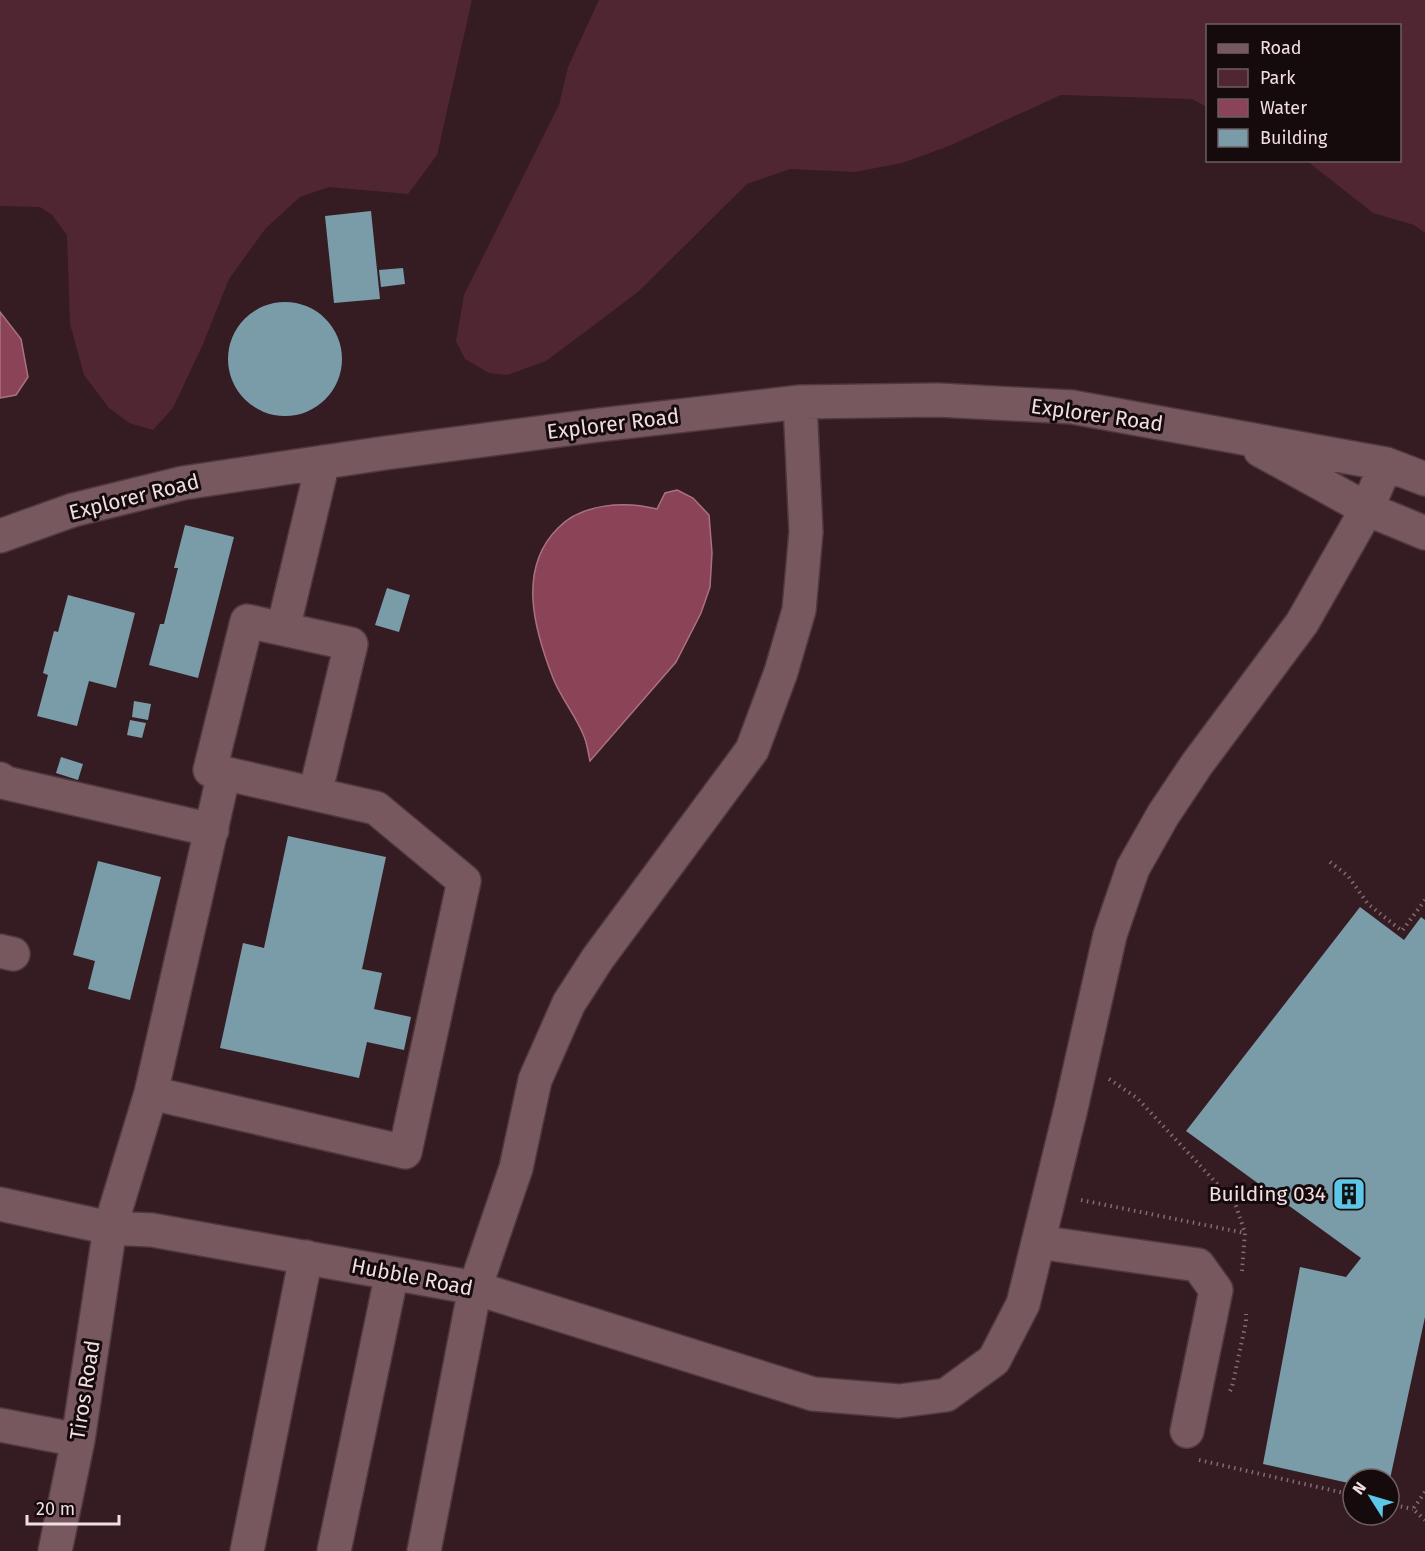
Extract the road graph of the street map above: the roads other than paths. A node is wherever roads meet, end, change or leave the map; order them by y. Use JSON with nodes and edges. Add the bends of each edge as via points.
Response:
{"nodes":[{"id":1,"x":800,"y":402,"type":"junction"},
{"id":2,"x":1235,"y":436,"type":"junction"},
{"id":3,"x":323,"y":462,"type":"junction"},
{"id":4,"x":1386,"y":464,"type":"junction"},
{"id":5,"x":1425,"y":479,"type":"edge"},
{"id":6,"x":1367,"y":509,"type":"junction"},
{"id":7,"x":1425,"y":533,"type":"edge"},
{"id":8,"x":0,"y":537,"type":"edge"},
{"id":9,"x":283,"y":629,"type":"junction"},
{"id":10,"x":225,"y":773,"type":"junction"},
{"id":11,"x":0,"y":780,"type":"edge"},
{"id":12,"x":315,"y":794,"type":"junction"},
{"id":13,"x":212,"y":830,"type":"junction"},
{"id":14,"x":151,"y":1093,"type":"junction"},
{"id":15,"x":0,"y":1204,"type":"edge"},
{"id":16,"x":110,"y":1228,"type":"junction"},
{"id":17,"x":1038,"y":1242,"type":"junction"},
{"id":18,"x":306,"y":1257,"type":"junction"},
{"id":19,"x":392,"y":1273,"type":"junction"},
{"id":20,"x":475,"y":1288,"type":"junction"},
{"id":21,"x":0,"y":1425,"type":"edge"},
{"id":22,"x":1187,"y":1431,"type":"dead end"},
{"id":23,"x":78,"y":1440,"type":"junction"},
{"id":24,"x":55,"y":1551,"type":"edge"},
{"id":25,"x":247,"y":1551,"type":"edge"},
{"id":26,"x":334,"y":1551,"type":"edge"},
{"id":27,"x":424,"y":1551,"type":"edge"}],
"edges":[{"from":1,"to":2,"type":"street","name":"Explorer Road","via":[[938,400],[1072,407]]},
{"from":1,"to":3,"type":"street","name":"Explorer Road","via":[[599,424]]},
{"from":1,"to":20,"type":"street","via":[[807,532],[799,610],[782,672],[752,750],[598,958],[569,1004],[535,1080],[516,1168]]},
{"from":2,"to":4,"type":"street","name":"Explorer Road"},
{"from":2,"to":6,"type":"street","name":"Explorer Road"},
{"from":3,"to":8,"type":"street","name":"Explorer Road","via":[[183,483],[73,510]]},
{"from":3,"to":9,"type":"street"},
{"from":4,"to":5,"type":"street","name":"Explorer Road"},
{"from":4,"to":6,"type":"street","name":"Hubble Road"},
{"from":6,"to":7,"type":"street","name":"Explorer Road"},
{"from":6,"to":17,"type":"street","name":"Hubble Road","via":[[1302,623],[1197,764],[1133,868],[1110,935]]},
{"from":9,"to":10,"type":"street","via":[[247,621],[210,770]]},
{"from":9,"to":12,"type":"street","via":[[351,644]]},
{"from":10,"to":12,"type":"street"},
{"from":10,"to":13,"type":"street","name":"Tiros Road"},
{"from":11,"to":13,"type":"street"},
{"from":12,"to":14,"type":"street","via":[[376,808],[464,880],[405,1152]]},
{"from":13,"to":14,"type":"street","name":"Tiros Road"},
{"from":14,"to":16,"type":"street","name":"Tiros Road"},
{"from":15,"to":16,"type":"street","name":"Hubble Road"},
{"from":16,"to":18,"type":"street","name":"Hubble Road","via":[[152,1230]]},
{"from":16,"to":23,"type":"street","name":"Tiros Road"},
{"from":17,"to":20,"type":"street","name":"Hubble Road","via":[[1023,1304],[994,1360],[946,1395],[899,1401],[813,1394]]},
{"from":17,"to":22,"type":"street","via":[[1197,1265],[1216,1290]]},
{"from":18,"to":19,"type":"street","name":"Hubble Road"},
{"from":18,"to":25,"type":"street"},
{"from":19,"to":20,"type":"street","name":"Hubble Road"},
{"from":19,"to":26,"type":"street"},
{"from":20,"to":27,"type":"street"},
{"from":21,"to":23,"type":"street"},
{"from":23,"to":24,"type":"street","name":"Tiros Road"}]}
